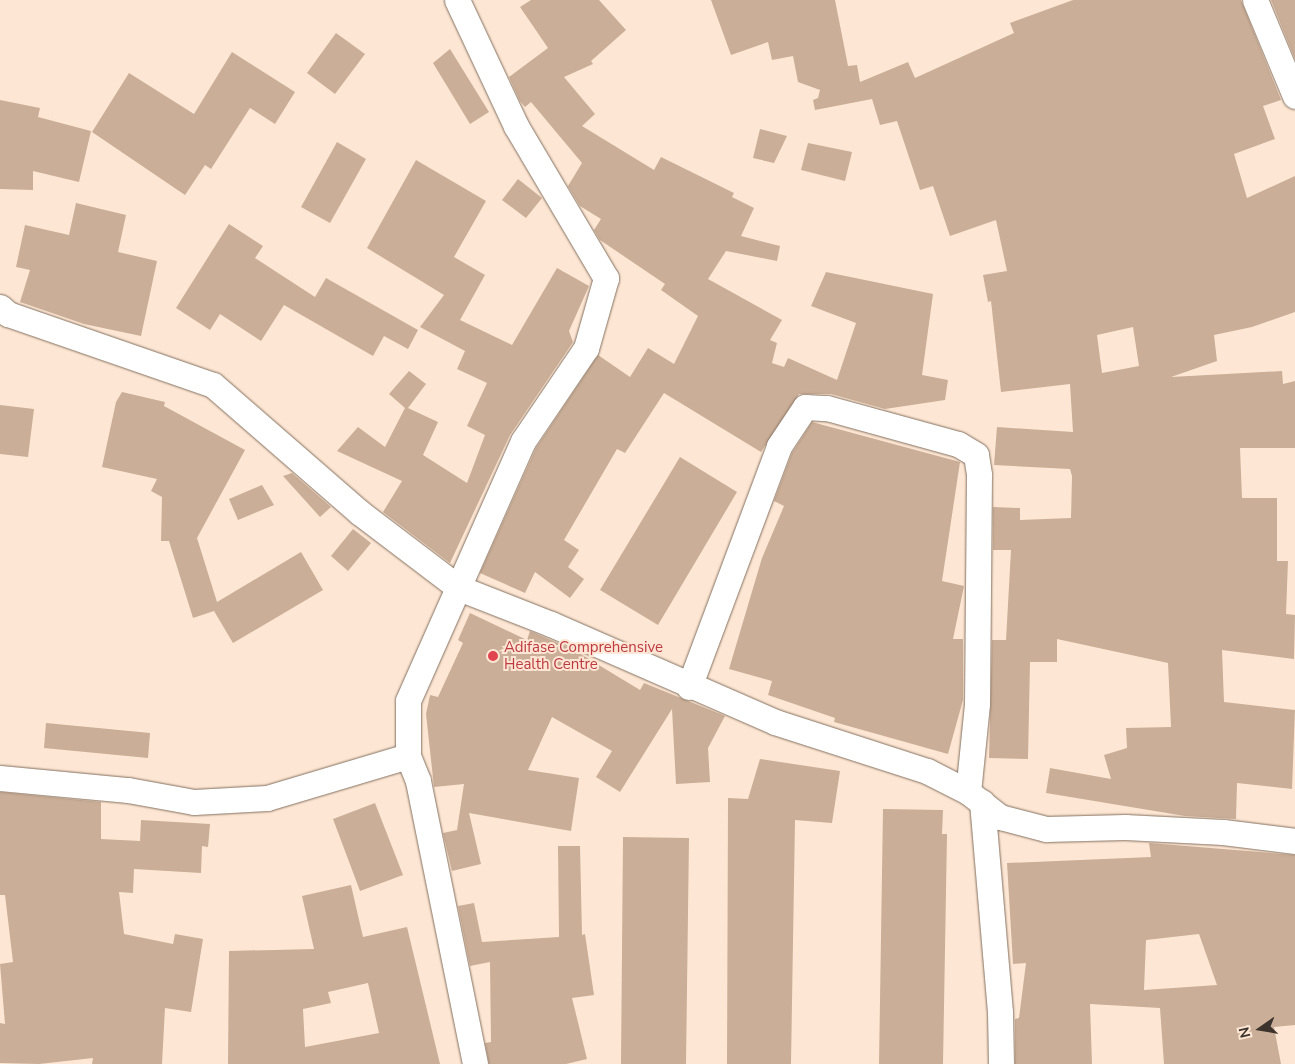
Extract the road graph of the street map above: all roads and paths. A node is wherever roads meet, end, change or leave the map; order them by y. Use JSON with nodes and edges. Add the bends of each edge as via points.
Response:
{"nodes":[{"id":1,"x":457,"y":0,"type":"edge"},
{"id":2,"x":1255,"y":0,"type":"edge"},
{"id":3,"x":1295,"y":96,"type":"edge"},
{"id":4,"x":0,"y":307,"type":"edge"},
{"id":5,"x":459,"y":588,"type":"junction"},
{"id":6,"x":689,"y":686,"type":"junction"},
{"id":7,"x":408,"y":756,"type":"junction"},
{"id":8,"x":0,"y":778,"type":"edge"},
{"id":9,"x":975,"y":797,"type":"junction"},
{"id":10,"x":1295,"y":841,"type":"edge"},
{"id":11,"x":475,"y":1064,"type":"edge"},
{"id":12,"x":1001,"y":1064,"type":"edge"}],
"edges":[{"from":1,"to":5,"type":"street","via":[[516,126],[606,278],[586,348],[523,441]]},
{"from":2,"to":3,"type":"street"},
{"from":4,"to":5,"type":"street","via":[[8,314],[213,385],[359,512]]},
{"from":5,"to":6,"type":"street","via":[[551,624]]},
{"from":5,"to":7,"type":"street","via":[[408,701]]},
{"from":6,"to":9,"type":"street","via":[[775,722],[926,772]]},
{"from":6,"to":9,"type":"street","via":[[779,446],[805,407],[826,408],[958,444],[976,455],[980,475]]},
{"from":7,"to":8,"type":"street","via":[[267,798],[194,802],[128,790]]},
{"from":7,"to":11,"type":"street","via":[[418,781]]},
{"from":9,"to":10,"type":"street","via":[[1000,817],[1046,830],[1214,831]]},
{"from":9,"to":12,"type":"street","via":[[1000,1012]]}]}
